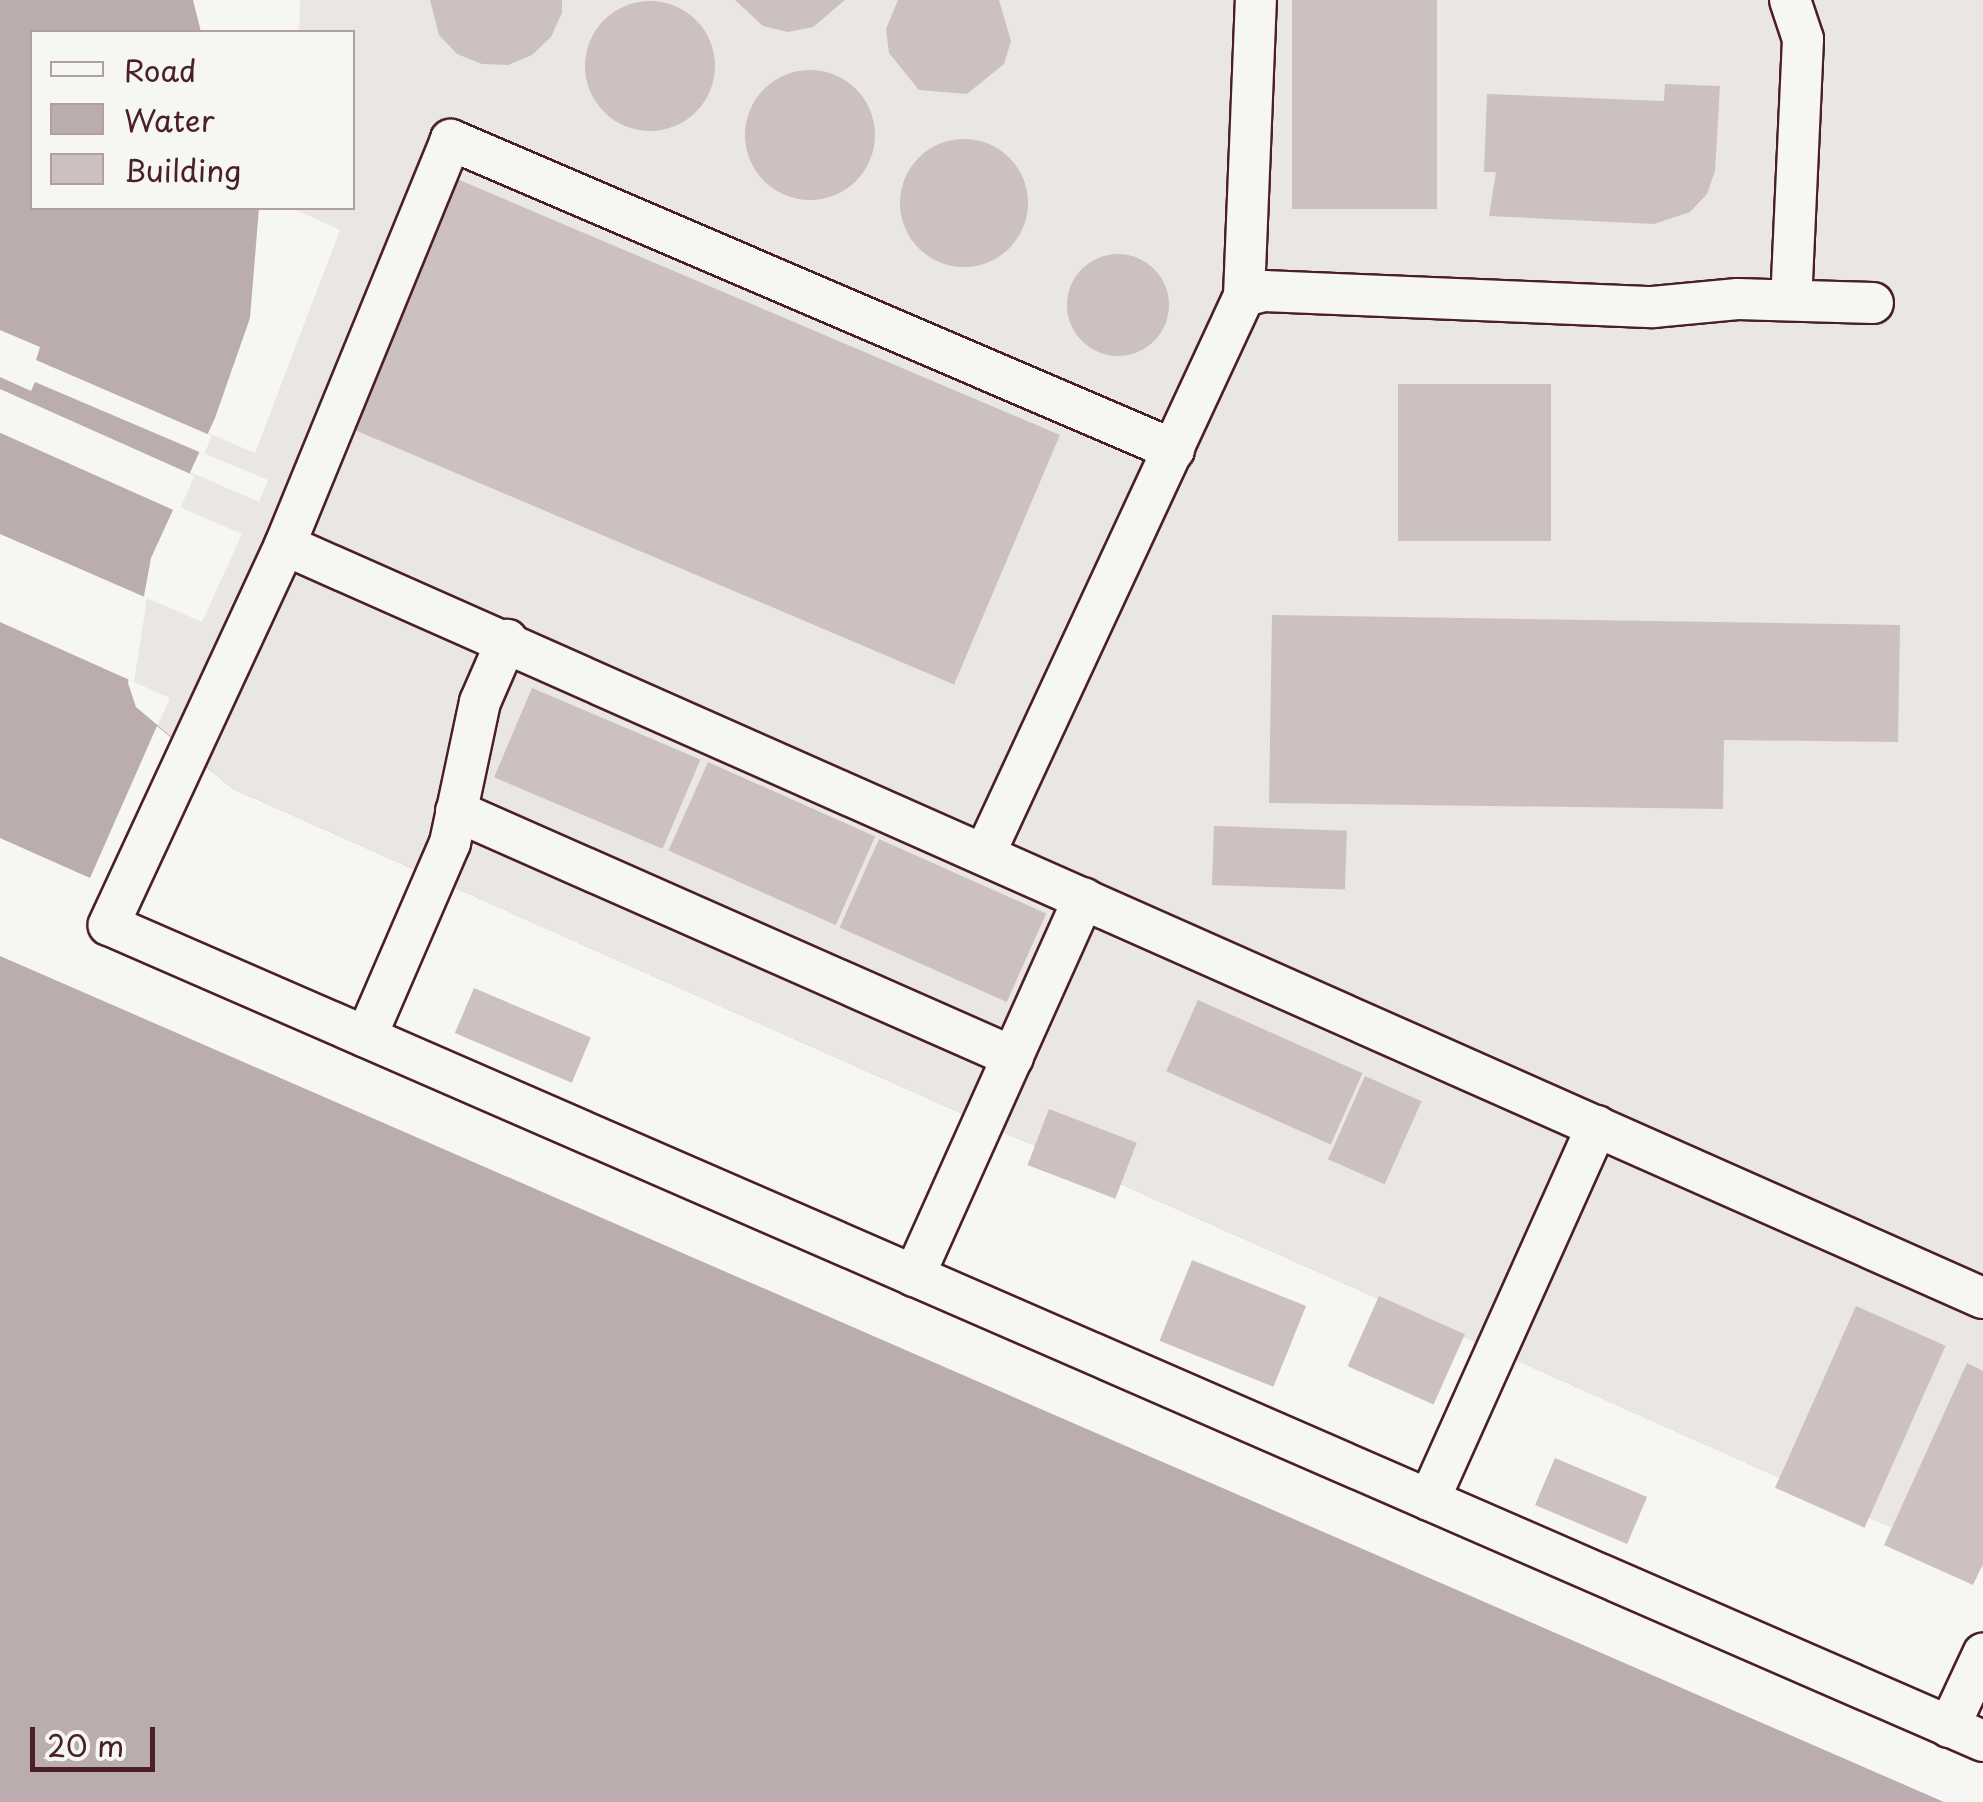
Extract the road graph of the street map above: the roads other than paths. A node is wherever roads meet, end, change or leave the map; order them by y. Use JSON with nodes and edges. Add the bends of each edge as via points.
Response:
{"nodes":[{"id":1,"x":1256,"y":0,"type":"edge"},
{"id":2,"x":1790,"y":0,"type":"edge"},
{"id":3,"x":1244,"y":296,"type":"junction"},
{"id":4,"x":1791,"y":300,"type":"junction"},
{"id":5,"x":1873,"y":303,"type":"dead end"},
{"id":6,"x":1174,"y":450,"type":"junction"},
{"id":7,"x":285,"y":544,"type":"junction"},
{"id":8,"x":507,"y":640,"type":"junction"},
{"id":9,"x":456,"y":812,"type":"junction"},
{"id":10,"x":985,"y":852,"type":"junction"},
{"id":11,"x":1084,"y":898,"type":"junction"},
{"id":12,"x":366,"y":1037,"type":"junction"},
{"id":13,"x":1013,"y":1056,"type":"junction"},
{"id":14,"x":1597,"y":1126,"type":"junction"},
{"id":15,"x":914,"y":1276,"type":"junction"},
{"id":16,"x":1983,"y":1298,"type":"edge"},
{"id":17,"x":1429,"y":1500,"type":"junction"},
{"id":18,"x":1983,"y":1654,"type":"edge"},
{"id":19,"x":1966,"y":1734,"type":"edge"}],
"edges":[{"from":1,"to":3,"type":"lane"},
{"from":2,"to":4,"type":"lane","via":[[1803,39]]},
{"from":3,"to":4,"type":"lane","via":[[1264,291],[1652,307]]},
{"from":3,"to":6,"type":"lane"},
{"from":4,"to":5,"type":"lane"},
{"from":6,"to":7,"type":"lane","via":[[452,140]]},
{"from":6,"to":10,"type":"lane"},
{"from":7,"to":8,"type":"lane"},
{"from":7,"to":12,"type":"lane","via":[[108,925]]},
{"from":8,"to":9,"type":"lane","via":[[480,702]]},
{"from":8,"to":10,"type":"lane"},
{"from":9,"to":12,"type":"lane","via":[[450,843]]},
{"from":9,"to":13,"type":"lane"},
{"from":10,"to":11,"type":"lane"},
{"from":11,"to":13,"type":"lane"},
{"from":11,"to":14,"type":"lane"},
{"from":12,"to":15,"type":"lane"},
{"from":13,"to":15,"type":"lane"},
{"from":14,"to":16,"type":"lane"},
{"from":14,"to":17,"type":"lane"},
{"from":15,"to":17,"type":"lane"},
{"from":17,"to":19,"type":"lane"},
{"from":18,"to":19,"type":"lane"}]}
